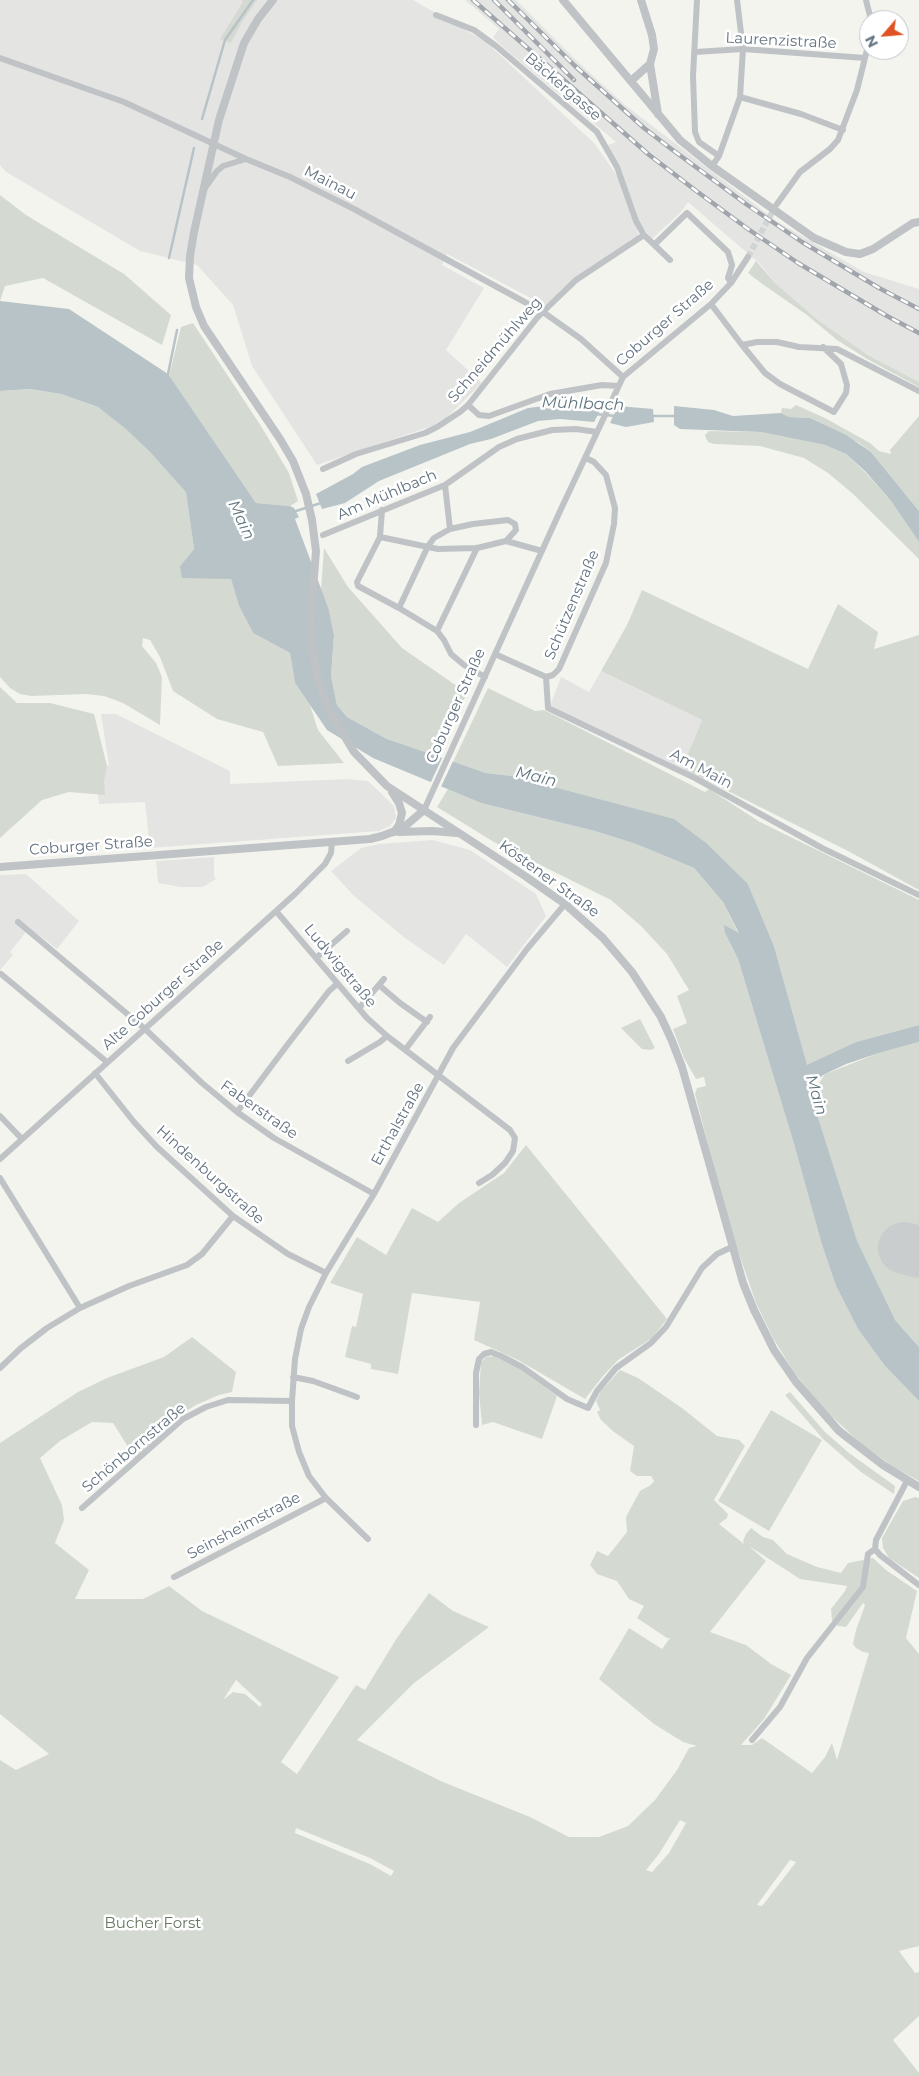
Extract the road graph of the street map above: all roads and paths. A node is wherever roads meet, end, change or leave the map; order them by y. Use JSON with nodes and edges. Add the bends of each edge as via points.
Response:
{"nodes":[{"id":1,"x":273,"y":0,"type":"edge"},
{"id":2,"x":563,"y":0,"type":"edge"},
{"id":3,"x":641,"y":0,"type":"edge"},
{"id":4,"x":697,"y":0,"type":"edge"},
{"id":5,"x":737,"y":0,"type":"edge"},
{"id":6,"x":436,"y":15,"type":"dead end"},
{"id":7,"x":743,"y":49,"type":"junction"},
{"id":8,"x":695,"y":52,"type":"junction"},
{"id":9,"x":0,"y":58,"type":"edge"},
{"id":10,"x":859,"y":58,"type":"edge"},
{"id":11,"x":864,"y":60,"type":"edge"},
{"id":12,"x":650,"y":64,"type":"junction"},
{"id":13,"x":632,"y":80,"type":"junction"},
{"id":14,"x":740,"y":97,"type":"junction"},
{"id":15,"x":658,"y":116,"type":"junction"},
{"id":16,"x":843,"y":130,"type":"junction"},
{"id":17,"x":214,"y":143,"type":"junction"},
{"id":18,"x":719,"y":156,"type":"junction"},
{"id":19,"x":246,"y":159,"type":"junction"},
{"id":20,"x":712,"y":166,"type":"junction"},
{"id":21,"x":204,"y":189,"type":"junction"},
{"id":22,"x":777,"y":204,"type":"tunnel mouth"},
{"id":23,"x":919,"y":222,"type":"edge"},
{"id":24,"x":644,"y":235,"type":"junction"},
{"id":25,"x":655,"y":244,"type":"junction"},
{"id":26,"x":748,"y":257,"type":"tunnel mouth"},
{"id":27,"x":670,"y":260,"type":"dead end"},
{"id":28,"x":731,"y":283,"type":"junction"},
{"id":29,"x":711,"y":304,"type":"junction"},
{"id":30,"x":543,"y":312,"type":"junction"},
{"id":31,"x":742,"y":345,"type":"junction"},
{"id":32,"x":823,"y":347,"type":"junction"},
{"id":33,"x":623,"y":378,"type":"junction"},
{"id":34,"x":618,"y":386,"type":"junction"},
{"id":35,"x":919,"y":391,"type":"edge"},
{"id":36,"x":468,"y":405,"type":"junction"},
{"id":37,"x":599,"y":430,"type":"junction"},
{"id":38,"x":586,"y":458,"type":"junction"},
{"id":39,"x":323,"y":469,"type":"dead end"},
{"id":40,"x":445,"y":485,"type":"junction"},
{"id":41,"x":382,"y":510,"type":"junction"},
{"id":42,"x":450,"y":529,"type":"junction"},
{"id":43,"x":322,"y":535,"type":"dead end"},
{"id":44,"x":380,"y":537,"type":"junction"},
{"id":45,"x":506,"y":541,"type":"junction"},
{"id":46,"x":428,"y":546,"type":"junction"},
{"id":47,"x":477,"y":548,"type":"junction"},
{"id":48,"x":542,"y":551,"type":"junction"},
{"id":49,"x":399,"y":608,"type":"junction"},
{"id":50,"x":437,"y":631,"type":"junction"},
{"id":51,"x":495,"y":654,"type":"junction"},
{"id":52,"x":485,"y":677,"type":"junction"},
{"id":53,"x":546,"y":677,"type":"junction"},
{"id":54,"x":388,"y":786,"type":"junction"},
{"id":55,"x":424,"y":810,"type":"junction"},
{"id":56,"x":394,"y":832,"type":"junction"},
{"id":57,"x":459,"y":833,"type":"junction"},
{"id":58,"x":332,"y":842,"type":"junction"},
{"id":59,"x":0,"y":867,"type":"edge"},
{"id":60,"x":919,"y":895,"type":"edge"},
{"id":61,"x":565,"y":904,"type":"junction"},
{"id":62,"x":276,"y":911,"type":"junction"},
{"id":63,"x":18,"y":922,"type":"dead end"},
{"id":64,"x":347,"y":930,"type":"dead end"},
{"id":65,"x":316,"y":958,"type":"junction"},
{"id":66,"x":1,"y":974,"type":"edge"},
{"id":67,"x":384,"y":979,"type":"dead end"},
{"id":68,"x":337,"y":984,"type":"junction"},
{"id":69,"x":378,"y":985,"type":"junction"},
{"id":70,"x":359,"y":1008,"type":"junction"},
{"id":71,"x":144,"y":1028,"type":"junction"},
{"id":72,"x":387,"y":1036,"type":"junction"},
{"id":73,"x":405,"y":1050,"type":"junction"},
{"id":74,"x":348,"y":1061,"type":"dead end"},
{"id":75,"x":108,"y":1062,"type":"junction"},
{"id":76,"x":95,"y":1073,"type":"junction"},
{"id":77,"x":438,"y":1076,"type":"junction"},
{"id":78,"x":237,"y":1112,"type":"junction"},
{"id":79,"x":0,"y":1116,"type":"edge"},
{"id":80,"x":22,"y":1139,"type":"junction"},
{"id":81,"x":0,"y":1159,"type":"edge"},
{"id":82,"x":0,"y":1178,"type":"edge"},
{"id":83,"x":479,"y":1183,"type":"dead end"},
{"id":84,"x":374,"y":1194,"type":"junction"},
{"id":85,"x":233,"y":1216,"type":"junction"},
{"id":86,"x":732,"y":1247,"type":"junction"},
{"id":87,"x":326,"y":1273,"type":"junction"},
{"id":88,"x":80,"y":1308,"type":"junction"},
{"id":89,"x":0,"y":1368,"type":"edge"},
{"id":90,"x":293,"y":1377,"type":"junction"},
{"id":91,"x":357,"y":1397,"type":"dead end"},
{"id":92,"x":292,"y":1401,"type":"junction"},
{"id":93,"x":476,"y":1425,"type":"dead end"},
{"id":94,"x":907,"y":1481,"type":"junction"},
{"id":95,"x":919,"y":1487,"type":"edge"},
{"id":96,"x":326,"y":1498,"type":"junction"},
{"id":97,"x":82,"y":1508,"type":"dead end"},
{"id":98,"x":368,"y":1539,"type":"dead end"},
{"id":99,"x":875,"y":1549,"type":"junction"},
{"id":100,"x":174,"y":1577,"type":"dead end"},
{"id":101,"x":919,"y":1585,"type":"edge"},
{"id":102,"x":752,"y":1740,"type":"dead end"}],
"edges":[{"from":1,"to":17,"type":"street","name":"Köstener Straße","via":[[244,43]]},
{"from":2,"to":13,"type":"street"},
{"from":3,"to":12,"type":"street","via":[[653,42]]},
{"from":4,"to":8,"type":"street"},
{"from":5,"to":7,"type":"street"},
{"from":6,"to":24,"type":"street","name":"Bäckergasse","via":[[474,30],[496,46],[596,132],[618,167]]},
{"from":7,"to":8,"type":"street","name":"Laurenzistraße"},
{"from":7,"to":10,"type":"street","name":"Laurenzistraße"},
{"from":7,"to":14,"type":"street"},
{"from":8,"to":18,"type":"street","via":[[695,132],[700,142]]},
{"from":9,"to":17,"type":"street","name":"Mainau","via":[[124,102]]},
{"from":11,"to":16,"type":"street"},
{"from":12,"to":13,"type":"street"},
{"from":12,"to":15,"type":"street"},
{"from":13,"to":15,"type":"street"},
{"from":14,"to":16,"type":"street"},
{"from":14,"to":18,"type":"street"},
{"from":15,"to":20,"type":"street","via":[[680,140]]},
{"from":16,"to":22,"type":"street","via":[[830,149],[789,184]]},
{"from":17,"to":19,"type":"street","name":"Mainau"},
{"from":17,"to":21,"type":"street","name":"Köstener Straße"},
{"from":18,"to":20,"type":"street"},
{"from":19,"to":21,"type":"street","via":[[223,166]]},
{"from":19,"to":30,"type":"street","name":"Mainau","via":[[285,174],[354,209]]},
{"from":20,"to":23,"type":"street","via":[[814,238],[846,252],[860,254],[873,249]]},
{"from":21,"to":54,"type":"street","name":"Köstener Straße","via":[[191,248],[189,278],[196,307],[211,338],[280,439],[300,477],[315,540],[310,626],[316,670],[325,702],[354,752]]},
{"from":24,"to":25,"type":"street","name":"Bäckergasse"},
{"from":24,"to":30,"type":"street","name":"Schneidmühlweg","via":[[576,280]]},
{"from":25,"to":27,"type":"street","name":"Bäckergasse"},
{"from":25,"to":28,"type":"street","via":[[687,213],[728,252],[732,265],[728,278]]},
{"from":26,"to":28,"type":"street","name":"Coburger Straße"},
{"from":28,"to":29,"type":"street","name":"Coburger Straße"},
{"from":29,"to":31,"type":"street"},
{"from":29,"to":33,"type":"street","name":"Coburger Straße"},
{"from":30,"to":33,"type":"street","name":"Mainau","via":[[581,340]]},
{"from":30,"to":36,"type":"street","name":"Schneidmühlweg"},
{"from":31,"to":32,"type":"street","via":[[777,342],[799,347]]},
{"from":31,"to":32,"type":"street","via":[[765,373],[780,384],[834,412],[846,394],[847,385],[841,364]]},
{"from":32,"to":35,"type":"street","via":[[837,349]]},
{"from":33,"to":34,"type":"street","name":"Coburger Straße"},
{"from":34,"to":36,"type":"street","via":[[602,384],[550,394],[489,416],[479,415]]},
{"from":34,"to":37,"type":"street","name":"Coburger Straße"},
{"from":36,"to":39,"type":"street","name":"Schneidmühlweg","via":[[437,428],[356,454]]},
{"from":37,"to":38,"type":"street","name":"Coburger Straße"},
{"from":37,"to":40,"type":"street","name":"Am Mühlbach","via":[[552,430],[517,438]]},
{"from":38,"to":48,"type":"street","name":"Coburger Straße"},
{"from":38,"to":53,"type":"street","name":"Schützenstraße","via":[[606,475],[615,508],[614,524],[606,563],[559,669]]},
{"from":40,"to":41,"type":"street","name":"Am Mühlbach"},
{"from":40,"to":42,"type":"street"},
{"from":41,"to":43,"type":"street","name":"Am Mühlbach"},
{"from":41,"to":44,"type":"street"},
{"from":42,"to":45,"type":"street","via":[[511,521],[516,530]]},
{"from":42,"to":46,"type":"street","via":[[434,538]]},
{"from":44,"to":46,"type":"street"},
{"from":44,"to":49,"type":"street","via":[[357,582],[358,586]]},
{"from":45,"to":47,"type":"street"},
{"from":45,"to":48,"type":"street"},
{"from":46,"to":47,"type":"street","via":[[438,549]]},
{"from":46,"to":49,"type":"street"},
{"from":47,"to":50,"type":"street"},
{"from":48,"to":51,"type":"street","name":"Coburger Straße"},
{"from":49,"to":50,"type":"street"},
{"from":50,"to":52,"type":"street","via":[[451,654]]},
{"from":51,"to":52,"type":"street","name":"Coburger Straße"},
{"from":51,"to":53,"type":"street"},
{"from":52,"to":55,"type":"street","name":"Coburger Straße"},
{"from":53,"to":60,"type":"street","name":"Am Main","via":[[548,708],[695,778],[822,848]]},
{"from":54,"to":55,"type":"street","name":"Köstener Straße"},
{"from":54,"to":56,"type":"street","via":[[402,813],[400,825]]},
{"from":55,"to":56,"type":"street","name":"Coburger Straße","via":[[410,824]]},
{"from":55,"to":57,"type":"street","name":"Köstener Straße"},
{"from":56,"to":57,"type":"street","name":"Köstener Straße"},
{"from":56,"to":58,"type":"street","name":"Coburger Straße","via":[[370,839]]},
{"from":57,"to":61,"type":"street","name":"Köstener Straße"},
{"from":58,"to":59,"type":"street","name":"Coburger Straße"},
{"from":58,"to":62,"type":"street","name":"Alte Coburger Straße","via":[[325,864]]},
{"from":61,"to":77,"type":"street","name":"Erthalstraße","via":[[453,1048]]},
{"from":61,"to":86,"type":"street","name":"Köstener Straße","via":[[617,953],[650,999],[672,1041]]},
{"from":62,"to":65,"type":"street","name":"Ludwigstraße"},
{"from":62,"to":71,"type":"street","name":"Alte Coburger Straße"},
{"from":63,"to":71,"type":"street","name":"Faberstraße"},
{"from":64,"to":65,"type":"street"},
{"from":65,"to":68,"type":"street","name":"Ludwigstraße"},
{"from":66,"to":75,"type":"street"},
{"from":67,"to":69,"type":"street"},
{"from":68,"to":70,"type":"street","name":"Ludwigstraße"},
{"from":68,"to":78,"type":"street"},
{"from":69,"to":70,"type":"street"},
{"from":69,"to":73,"type":"street","via":[[407,1009],[429,1020]]},
{"from":70,"to":72,"type":"street","name":"Ludwigstraße"},
{"from":71,"to":75,"type":"street","name":"Alte Coburger Straße"},
{"from":71,"to":78,"type":"street","name":"Faberstraße","via":[[202,1084]]},
{"from":72,"to":73,"type":"street","name":"Ludwigstraße"},
{"from":72,"to":74,"type":"street"},
{"from":73,"to":77,"type":"street","name":"Ludwigstraße"},
{"from":75,"to":76,"type":"street","name":"Alte Coburger Straße"},
{"from":76,"to":80,"type":"street","name":"Alte Coburger Straße"},
{"from":76,"to":85,"type":"street","name":"Hindenburgstraße","via":[[157,1147]]},
{"from":77,"to":83,"type":"street","name":"Ludwigstraße","via":[[510,1130],[515,1138],[513,1151],[505,1163]]},
{"from":77,"to":84,"type":"street","name":"Erthalstraße"},
{"from":78,"to":84,"type":"street","name":"Faberstraße","via":[[274,1138]]},
{"from":79,"to":80,"type":"street"},
{"from":80,"to":81,"type":"street","name":"Alte Coburger Straße"},
{"from":82,"to":88,"type":"street"},
{"from":84,"to":87,"type":"street","name":"Erthalstraße"},
{"from":85,"to":87,"type":"street","name":"Hindenburgstraße","via":[[288,1254]]},
{"from":85,"to":88,"type":"street","via":[[202,1254],[187,1265]]},
{"from":86,"to":93,"type":"street","via":[[717,1254],[702,1268],[666,1327],[651,1343],[616,1368],[597,1390],[588,1408],[501,1356],[490,1352],[484,1354],[479,1358],[476,1373]]},
{"from":86,"to":94,"type":"street","name":"Köstener Straße","via":[[765,1332],[796,1382],[838,1431]]},
{"from":87,"to":90,"type":"street","name":"Erthalstraße","via":[[301,1329]]},
{"from":88,"to":89,"type":"street","via":[[47,1328]]},
{"from":90,"to":91,"type":"street"},
{"from":90,"to":92,"type":"street","name":"Erthalstraße"},
{"from":92,"to":96,"type":"street","name":"Erthalstraße","via":[[292,1426],[298,1452],[309,1476]]},
{"from":92,"to":97,"type":"street","name":"Schönbornstraße","via":[[228,1400],[206,1407],[183,1419]]},
{"from":94,"to":95,"type":"street","name":"Köstener Straße"},
{"from":94,"to":99,"type":"street","via":[[876,1540]]},
{"from":96,"to":98,"type":"street","name":"Erthalstraße"},
{"from":96,"to":100,"type":"street","name":"Seinsheimstraße"},
{"from":99,"to":101,"type":"street"},
{"from":99,"to":102,"type":"street","via":[[868,1554],[863,1587],[807,1658],[780,1707]]}]}
